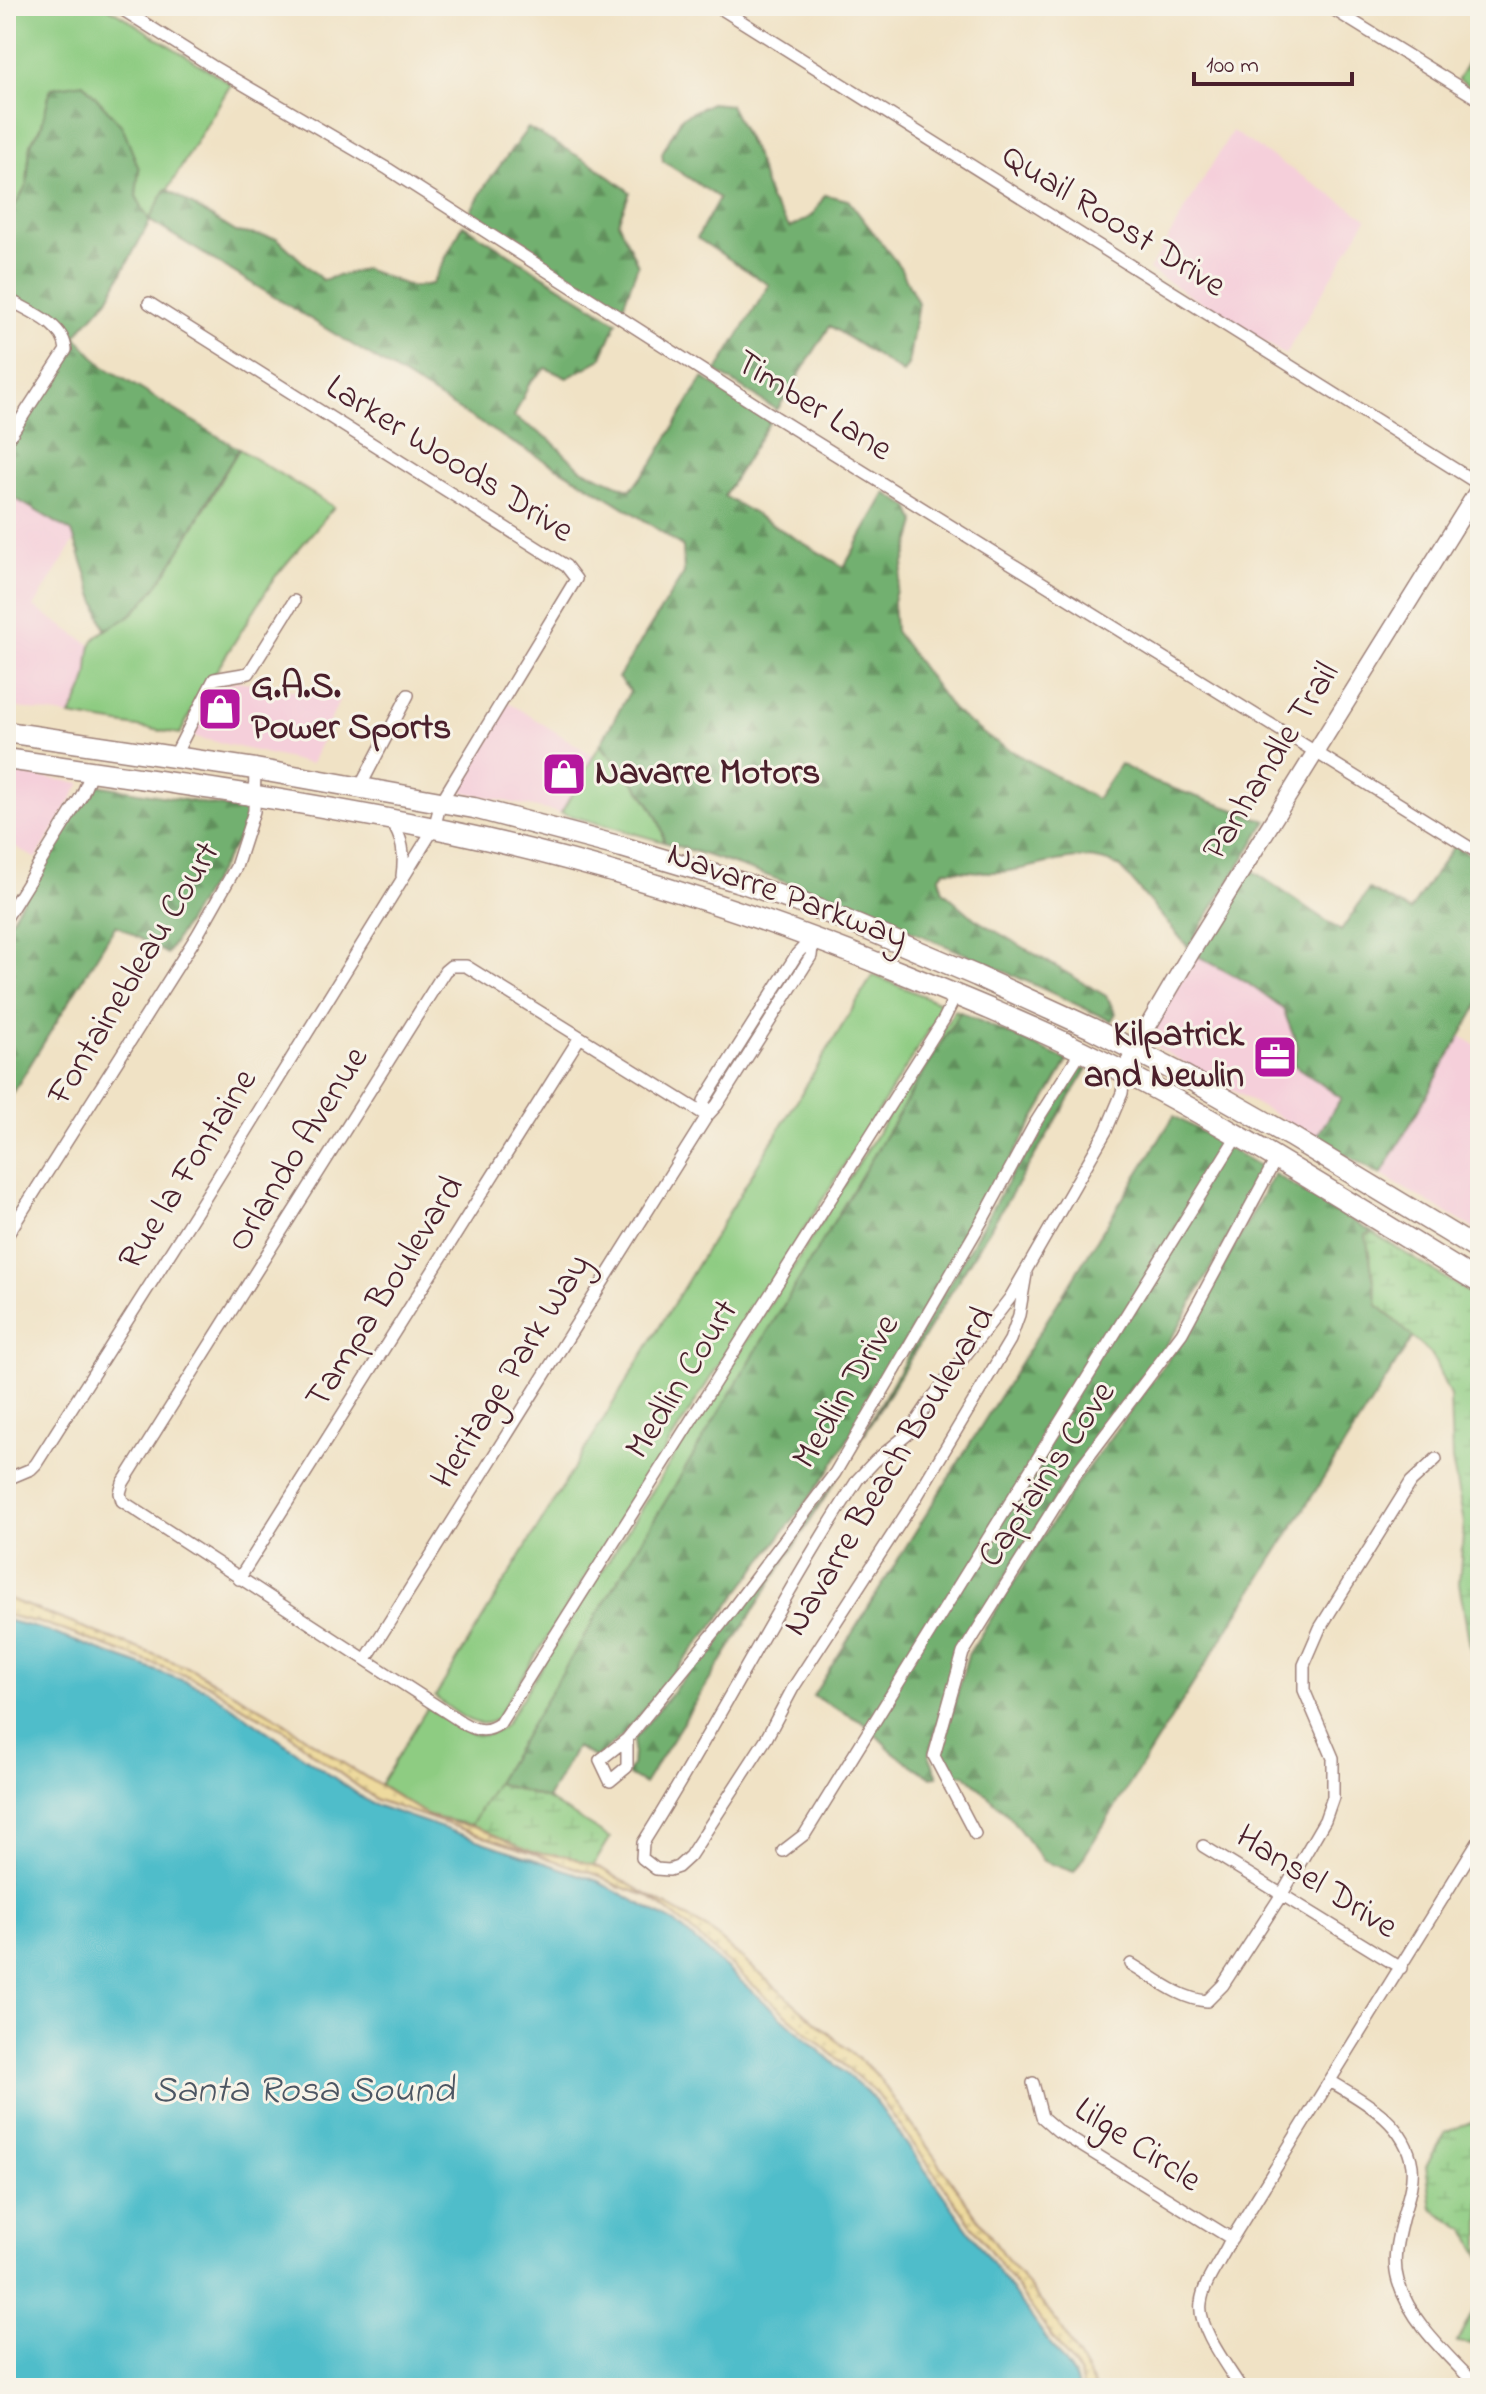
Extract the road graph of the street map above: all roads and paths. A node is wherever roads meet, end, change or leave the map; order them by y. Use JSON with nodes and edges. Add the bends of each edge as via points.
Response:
{"nodes":[{"id":1,"x":117,"y":6,"type":"edge"},
{"id":2,"x":717,"y":6,"type":"edge"},
{"id":3,"x":1328,"y":6,"type":"edge"},
{"id":4,"x":1480,"y":100,"type":"edge"},
{"id":5,"x":6,"y":298,"type":"edge"},
{"id":6,"x":149,"y":303,"type":"dead end"},
{"id":7,"x":6,"y":442,"type":"edge"},
{"id":8,"x":1480,"y":486,"type":"edge"},
{"id":9,"x":294,"y":601,"type":"dead end"},
{"id":10,"x":408,"y":695,"type":"dead end"},
{"id":11,"x":7,"y":734,"type":"edge"},
{"id":12,"x":1317,"y":752,"type":"junction"},
{"id":13,"x":174,"y":757,"type":"junction"},
{"id":14,"x":6,"y":759,"type":"edge"},
{"id":15,"x":255,"y":769,"type":"junction"},
{"id":16,"x":92,"y":771,"type":"junction"},
{"id":17,"x":360,"y":787,"type":"junction"},
{"id":18,"x":253,"y":795,"type":"junction"},
{"id":19,"x":441,"y":802,"type":"junction"},
{"id":20,"x":390,"y":820,"type":"junction"},
{"id":21,"x":434,"y":828,"type":"junction"},
{"id":22,"x":1480,"y":854,"type":"edge"},
{"id":23,"x":401,"y":881,"type":"junction"},
{"id":24,"x":746,"y":884,"type":"junction"},
{"id":25,"x":6,"y":918,"type":"edge"},
{"id":26,"x":813,"y":937,"type":"junction"},
{"id":27,"x":956,"y":995,"type":"junction"},
{"id":28,"x":1049,"y":1009,"type":"junction"},
{"id":29,"x":580,"y":1037,"type":"junction"},
{"id":30,"x":1134,"y":1050,"type":"junction"},
{"id":31,"x":1081,"y":1051,"type":"junction"},
{"id":32,"x":1125,"y":1074,"type":"junction"},
{"id":33,"x":707,"y":1116,"type":"junction"},
{"id":34,"x":1237,"y":1136,"type":"junction"},
{"id":35,"x":1276,"y":1159,"type":"junction"},
{"id":36,"x":6,"y":1237,"type":"edge"},
{"id":37,"x":1480,"y":1251,"type":"edge"},
{"id":38,"x":1026,"y":1274,"type":"junction"},
{"id":39,"x":1480,"y":1283,"type":"edge"},
{"id":40,"x":1436,"y":1459,"type":"dead end"},
{"id":41,"x":12,"y":1477,"type":"dead end"},
{"id":42,"x":239,"y":1579,"type":"junction"},
{"id":43,"x":366,"y":1659,"type":"junction"},
{"id":44,"x":627,"y":1739,"type":"dead end"},
{"id":45,"x":975,"y":1834,"type":"dead end"},
{"id":46,"x":1480,"y":1838,"type":"edge"},
{"id":47,"x":1203,"y":1846,"type":"dead end"},
{"id":48,"x":783,"y":1851,"type":"dead end"},
{"id":49,"x":1282,"y":1894,"type":"junction"},
{"id":50,"x":1131,"y":1964,"type":"dead end"},
{"id":51,"x":1401,"y":1968,"type":"junction"},
{"id":52,"x":1330,"y":2081,"type":"junction"},
{"id":53,"x":1033,"y":2083,"type":"dead end"},
{"id":54,"x":1232,"y":2239,"type":"junction"},
{"id":55,"x":1241,"y":2388,"type":"edge"},
{"id":56,"x":1479,"y":2388,"type":"edge"}],
"edges":[{"from":1,"to":12,"type":"street","name":"Timber Lane","via":[[388,169],[767,412]]},
{"from":2,"to":8,"type":"street","name":"Quail Roost Drive"},
{"from":3,"to":4,"type":"street"},
{"from":5,"to":7,"type":"street","via":[[59,330],[66,350]]},
{"from":6,"to":19,"type":"street","name":"Larker Woods Drive","via":[[576,575]]},
{"from":8,"to":12,"type":"street","name":"Panhandle Trail"},
{"from":9,"to":13,"type":"street","via":[[249,673],[214,679]]},
{"from":10,"to":17,"type":"street"},
{"from":11,"to":13,"type":"highway","name":"Navarre Parkway"},
{"from":12,"to":22,"type":"street","name":"Timber Lane"},
{"from":12,"to":30,"type":"street","name":"Panhandle Trail"},
{"from":13,"to":15,"type":"highway","name":"Navarre Parkway"},
{"from":14,"to":16,"type":"highway","name":"Navarre Parkway"},
{"from":15,"to":17,"type":"highway","name":"Navarre Parkway"},
{"from":15,"to":18,"type":"street","name":"Fontainebleau Court"},
{"from":16,"to":18,"type":"highway","name":"Navarre Parkway"},
{"from":16,"to":25,"type":"street"},
{"from":17,"to":19,"type":"highway","name":"Navarre Parkway"},
{"from":18,"to":20,"type":"highway","name":"Navarre Parkway"},
{"from":18,"to":36,"type":"street","name":"Fontainebleau Court","via":[[254,811],[236,867]]},
{"from":19,"to":21,"type":"street","name":"Rue la Fontaine"},
{"from":19,"to":24,"type":"highway","name":"Navarre Parkway"},
{"from":20,"to":21,"type":"highway","name":"Navarre Parkway"},
{"from":20,"to":23,"type":"street","name":"Rue la Fontaine","via":[[402,839]]},
{"from":21,"to":23,"type":"street","name":"Rue la Fontaine"},
{"from":21,"to":26,"type":"highway","name":"Navarre Parkway","via":[[640,880]]},
{"from":23,"to":41,"type":"street","name":"Rue la Fontaine","via":[[36,1464]]},
{"from":24,"to":26,"type":"highway","via":[[782,904]]},
{"from":24,"to":28,"type":"highway","name":"Navarre Parkway","via":[[861,926]]},
{"from":26,"to":27,"type":"highway","name":"Navarre Parkway"},
{"from":26,"to":28,"type":"highway","via":[[842,929],[1004,996]]},
{"from":26,"to":33,"type":"street","name":"Heritage Park Way","via":[[811,956]]},
{"from":27,"to":31,"type":"highway","name":"Navarre Parkway"},
{"from":27,"to":43,"type":"street","name":"Medlin Court","via":[[500,1723],[487,1731],[471,1728]]},
{"from":28,"to":30,"type":"highway","name":"Navarre Parkway"},
{"from":29,"to":33,"type":"street","name":"Orlando Avenue"},
{"from":29,"to":42,"type":"street","name":"Tampa Boulevard"},
{"from":29,"to":42,"type":"street","name":"Orlando Avenue","via":[[466,966],[451,966],[274,1242],[120,1493],[127,1506]]},
{"from":30,"to":32,"type":"street","name":"Panhandle Trail"},
{"from":30,"to":37,"type":"highway","name":"Navarre Parkway"},
{"from":31,"to":32,"type":"highway","name":"Navarre Parkway"},
{"from":31,"to":44,"type":"street","name":"Medlin Drive","via":[[835,1473]]},
{"from":32,"to":34,"type":"highway","name":"Navarre Parkway"},
{"from":32,"to":38,"type":"street","via":[[1106,1131]]},
{"from":33,"to":43,"type":"street","name":"Heritage Park Way"},
{"from":34,"to":35,"type":"highway","name":"Navarre Parkway"},
{"from":34,"to":48,"type":"street","via":[[805,1834]]},
{"from":35,"to":39,"type":"highway","name":"Navarre Parkway"},
{"from":35,"to":45,"type":"street","name":"Captain's Cove","via":[[1182,1333],[1074,1476],[963,1653],[934,1756]]},
{"from":38,"to":38,"type":"street","name":"Navarre Beach Boulevard","via":[[1010,1340],[731,1794],[678,1867],[649,1865],[642,1858],[643,1843],[848,1495],[868,1467],[908,1434]]},
{"from":40,"to":49,"type":"street","via":[[1411,1482],[1308,1653],[1304,1690],[1333,1758],[1333,1797]]},
{"from":42,"to":43,"type":"street"},
{"from":46,"to":51,"type":"street"},
{"from":47,"to":49,"type":"street","name":"Hansel Drive"},
{"from":49,"to":50,"type":"street","via":[[1207,2001],[1180,1994]]},
{"from":49,"to":51,"type":"street","name":"Hansel Drive"},
{"from":51,"to":52,"type":"street"},
{"from":52,"to":54,"type":"street"},
{"from":52,"to":56,"type":"street","via":[[1401,2133],[1412,2167],[1397,2243],[1398,2280],[1418,2320]]},
{"from":53,"to":54,"type":"street","name":"Lilge Circle","via":[[1042,2117],[1058,2131]]},
{"from":54,"to":55,"type":"street","via":[[1200,2304],[1208,2333]]}]}
